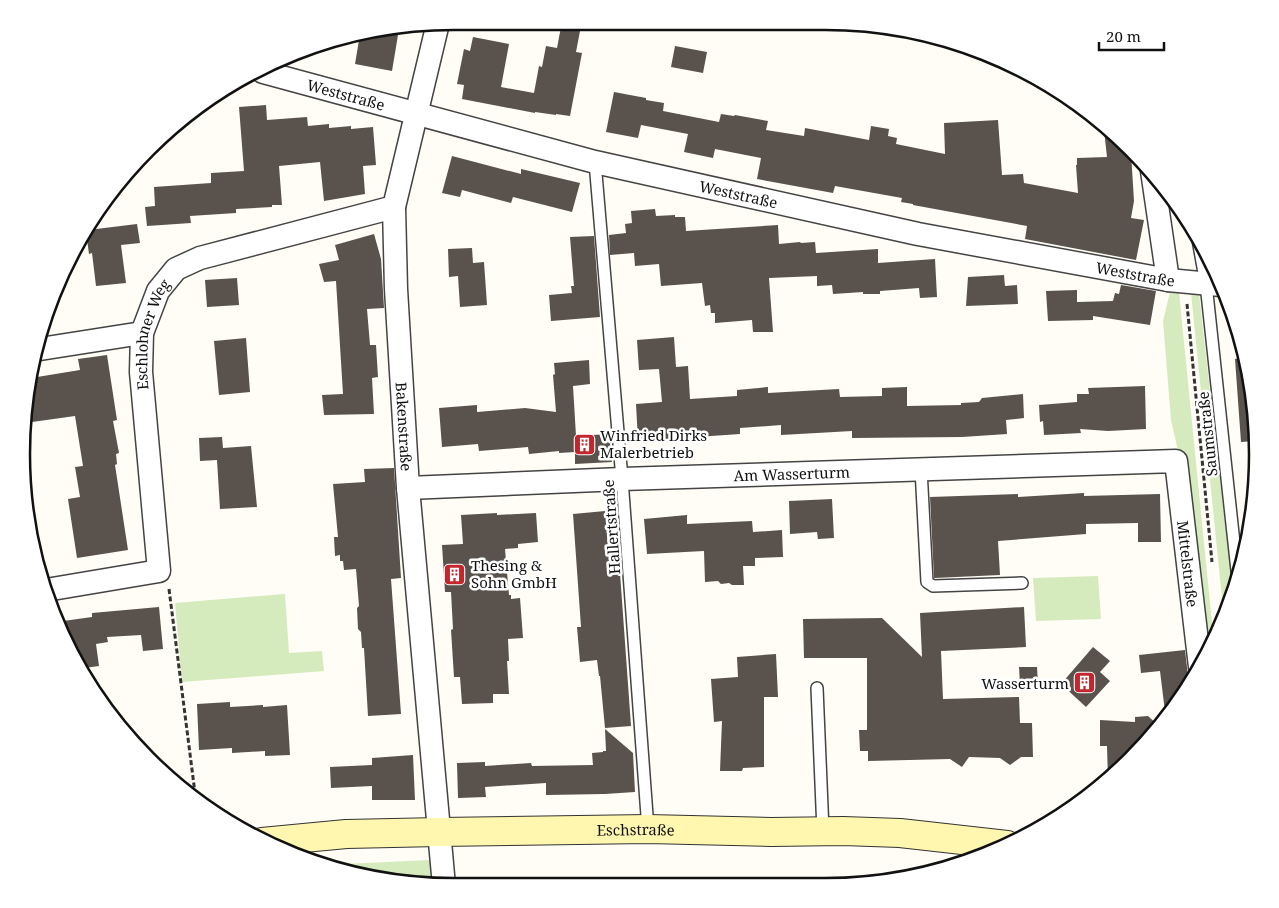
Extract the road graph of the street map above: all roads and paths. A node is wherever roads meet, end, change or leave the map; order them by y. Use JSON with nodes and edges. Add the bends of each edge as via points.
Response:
{"nodes":[{"id":1,"x":436,"y":31,"type":"edge"},
{"id":2,"x":268,"y":73,"type":"edge"},
{"id":3,"x":416,"y":114,"type":"junction"},
{"id":4,"x":595,"y":162,"type":"junction"},
{"id":5,"x":1162,"y":198,"type":"edge"},
{"id":6,"x":394,"y":207,"type":"junction"},
{"id":7,"x":1196,"y":250,"type":"edge"},
{"id":8,"x":1195,"y":283,"type":"edge"},
{"id":9,"x":142,"y":333,"type":"junction"},
{"id":10,"x":43,"y":349,"type":"edge"},
{"id":11,"x":1176,"y":461,"type":"joint"},
{"id":12,"x":921,"y":469,"type":"junction"},
{"id":13,"x":622,"y":478,"type":"junction"},
{"id":14,"x":408,"y":488,"type":"junction"},
{"id":15,"x":1212,"y":562,"type":"dead end"},
{"id":16,"x":1235,"y":562,"type":"edge"},
{"id":17,"x":159,"y":571,"type":"junction"},
{"id":18,"x":1022,"y":582,"type":"dead end"},
{"id":19,"x":53,"y":589,"type":"edge"},
{"id":20,"x":1198,"y":654,"type":"edge"},
{"id":21,"x":817,"y":688,"type":"dead end"},
{"id":22,"x":194,"y":789,"type":"edge"},
{"id":23,"x":648,"y":829,"type":"junction"},
{"id":24,"x":439,"y":832,"type":"junction"},
{"id":25,"x":823,"y":832,"type":"junction"},
{"id":26,"x":280,"y":840,"type":"edge"},
{"id":27,"x":993,"y":843,"type":"edge"},
{"id":28,"x":443,"y":878,"type":"edge"}],
"edges":[{"from":1,"to":3,"type":"street","name":"Bakenstraße"},
{"from":2,"to":3,"type":"street","name":"Weststraße"},
{"from":3,"to":4,"type":"street","name":"Weststraße"},
{"from":3,"to":6,"type":"street","name":"Bakenstraße"},
{"from":4,"to":8,"type":"street","name":"Weststraße","via":[[918,234]]},
{"from":4,"to":13,"type":"lane","name":"Hallertstraße"},
{"from":5,"to":8,"type":"street"},
{"from":6,"to":9,"type":"street","name":"Eschlohner Weg","via":[[200,258],[176,269],[158,291]]},
{"from":6,"to":14,"type":"street","name":"Bakenstraße"},
{"from":7,"to":8,"type":"lane","name":"Saumstraße"},
{"from":8,"to":15,"type":"path"},
{"from":8,"to":16,"type":"lane","name":"Saumstraße"},
{"from":9,"to":10,"type":"street"},
{"from":9,"to":17,"type":"street","name":"Eschlohner Weg","via":[[141,372]]},
{"from":11,"to":12,"type":"street","name":"Am Wasserturm"},
{"from":11,"to":20,"type":"street","name":"Mittelstraße"},
{"from":12,"to":13,"type":"street","name":"Am Wasserturm"},
{"from":12,"to":18,"type":"lane","via":[[927,582],[933,586]]},
{"from":13,"to":14,"type":"street","name":"Am Wasserturm"},
{"from":13,"to":23,"type":"lane","name":"Hallertstraße"},
{"from":14,"to":24,"type":"street","name":"Bakenstraße"},
{"from":17,"to":19,"type":"street"},
{"from":17,"to":22,"type":"path","via":[[169,585]]},
{"from":21,"to":25,"type":"lane"},
{"from":23,"to":24,"type":"main road","name":"Eschstraße"},
{"from":23,"to":25,"type":"main road","name":"Eschstraße"},
{"from":24,"to":26,"type":"main road","name":"Eschstraße","via":[[346,834]]},
{"from":24,"to":28,"type":"street","name":"Bakenstraße"},
{"from":25,"to":27,"type":"main road","name":"Eschstraße","via":[[900,833]]}]}
